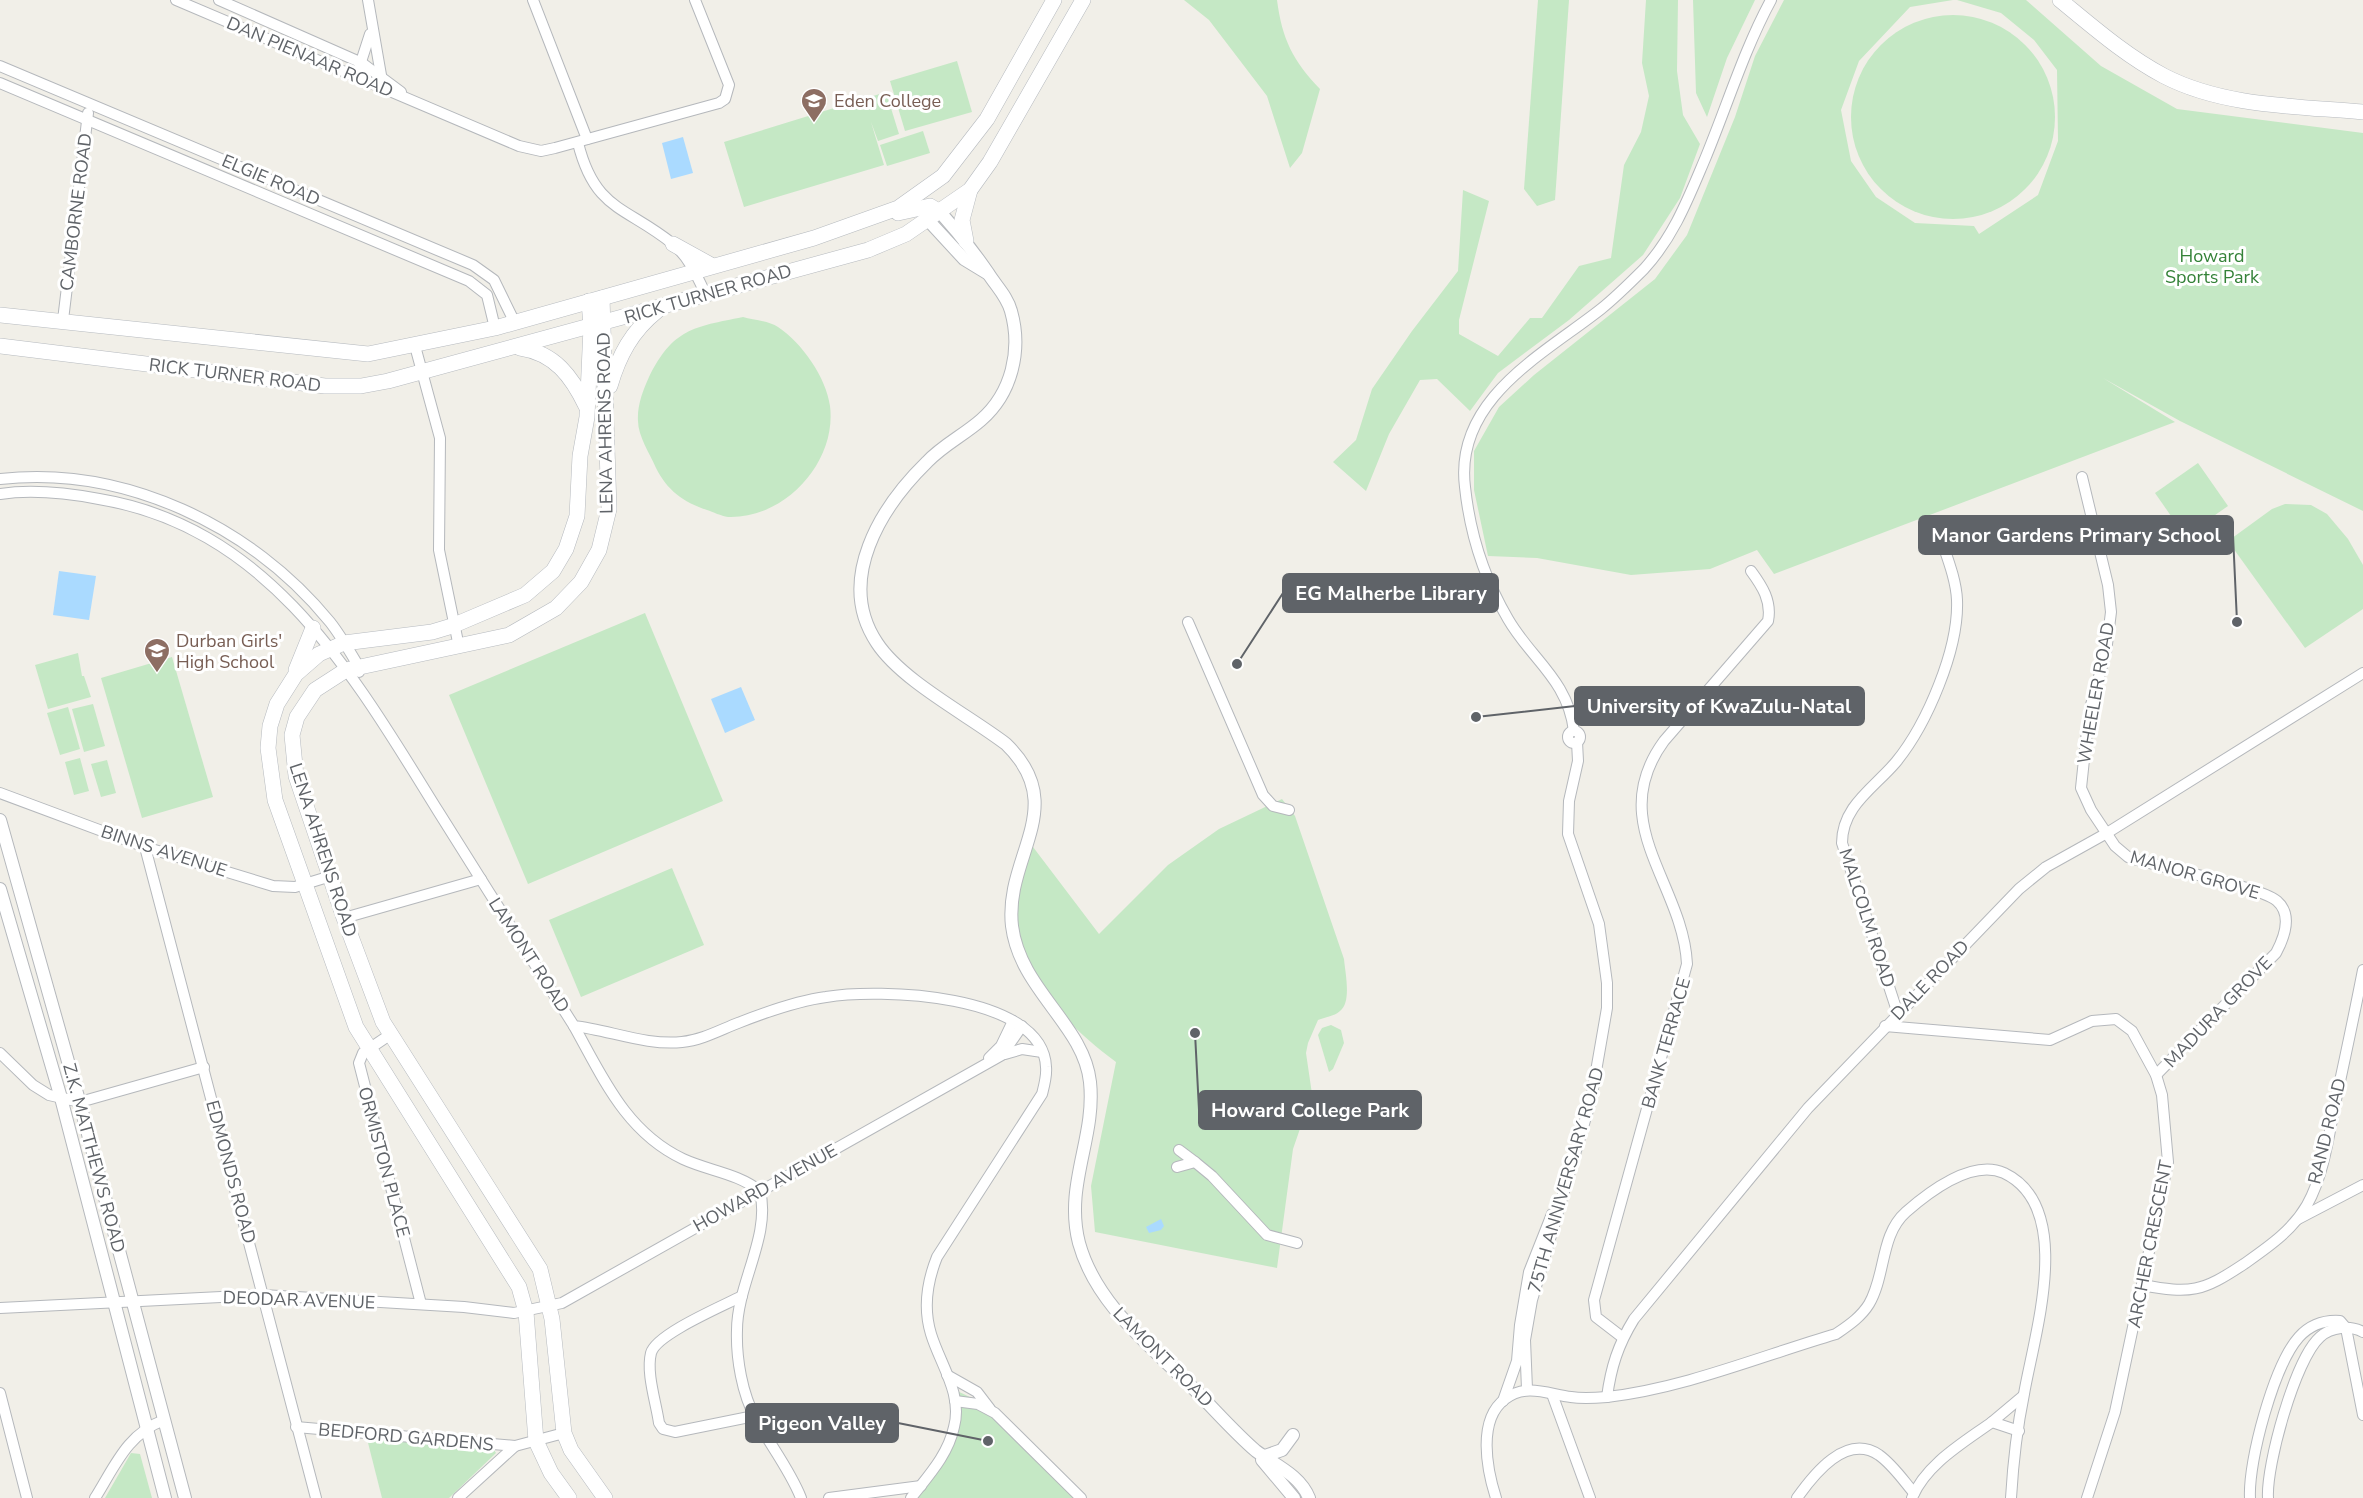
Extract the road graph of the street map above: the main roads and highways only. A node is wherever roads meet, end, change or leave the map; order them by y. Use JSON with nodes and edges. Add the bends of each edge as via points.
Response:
{"nodes":[{"id":1,"x":1054,"y":0,"type":"edge"},
{"id":2,"x":1083,"y":0,"type":"edge"},
{"id":3,"x":2060,"y":0,"type":"edge"},
{"id":4,"x":2363,"y":112,"type":"edge"},
{"id":5,"x":943,"y":176,"type":"junction"},
{"id":6,"x":970,"y":190,"type":"junction"},
{"id":7,"x":933,"y":213,"type":"junction"},
{"id":8,"x":874,"y":218,"type":"junction"},
{"id":9,"x":966,"y":241,"type":"road end"},
{"id":10,"x":674,"y":244,"type":"road end"},
{"id":11,"x":711,"y":265,"type":"junction"},
{"id":12,"x":596,"y":299,"type":"junction"},
{"id":13,"x":662,"y":307,"type":"junction"},
{"id":14,"x":0,"y":315,"type":"edge"},
{"id":15,"x":598,"y":325,"type":"junction"},
{"id":16,"x":0,"y":346,"type":"edge"},
{"id":17,"x":515,"y":347,"type":"junction"},
{"id":18,"x":605,"y":403,"type":"junction"},
{"id":19,"x":588,"y":409,"type":"junction"},
{"id":20,"x":582,"y":448,"type":"junction"},
{"id":21,"x":607,"y":448,"type":"junction"},
{"id":22,"x":313,"y":628,"type":"road end"},
{"id":23,"x":291,"y":681,"type":"junction"},
{"id":24,"x":473,"y":1160,"type":"junction"},
{"id":25,"x":449,"y":1174,"type":"junction"},
{"id":26,"x":569,"y":1498,"type":"edge"},
{"id":27,"x":605,"y":1498,"type":"edge"}],
"edges":[{"from":1,"to":5,"type":"main road","name":"RICK TURNER ROAD","via":[[987,119]]},
{"from":2,"to":6,"type":"main road","name":"RICK TURNER ROAD"},
{"from":3,"to":4,"type":"main road","via":[[2140,62],[2188,87],[2221,97]]},
{"from":5,"to":7,"type":"main road"},
{"from":5,"to":8,"type":"main road","name":"RICK TURNER ROAD","via":[[898,208]]},
{"from":6,"to":7,"type":"main road","name":"RICK TURNER ROAD"},
{"from":6,"to":9,"type":"main road","via":[[962,212]]},
{"from":7,"to":8,"type":"main road"},
{"from":7,"to":13,"type":"main road","name":"RICK TURNER ROAD","via":[[886,244]]},
{"from":8,"to":11,"type":"main road","name":"RICK TURNER ROAD"},
{"from":10,"to":11,"type":"main road"},
{"from":11,"to":12,"type":"main road","name":"RICK TURNER ROAD"},
{"from":12,"to":14,"type":"main road","name":"RICK TURNER ROAD","via":[[416,346],[349,354]]},
{"from":12,"to":15,"type":"main road","name":"LENA AHRENS ROAD"},
{"from":13,"to":15,"type":"main road","name":"RICK TURNER ROAD"},
{"from":13,"to":18,"type":"main road","via":[[646,320],[624,349]]},
{"from":15,"to":17,"type":"main road","name":"RICK TURNER ROAD"},
{"from":15,"to":18,"type":"main road","name":"LENA AHRENS ROAD"},
{"from":15,"to":19,"type":"main road","name":"LENA AHRENS ROAD"},
{"from":16,"to":17,"type":"main road","name":"RICK TURNER ROAD","via":[[325,386],[360,386]]},
{"from":17,"to":19,"type":"main road","via":[[540,353],[559,364]]},
{"from":18,"to":21,"type":"main road","name":"LENA AHRENS ROAD"},
{"from":19,"to":20,"type":"main road","name":"LENA AHRENS ROAD"},
{"from":20,"to":21,"type":"main road"},
{"from":20,"to":23,"type":"main road","name":"LENA AHRENS ROAD","via":[[577,516],[566,549],[553,572],[525,595],[432,632],[337,646],[305,664]]},
{"from":21,"to":24,"type":"main road","name":"LENA AHRENS ROAD","via":[[606,527],[591,566],[556,608],[509,635],[353,669],[315,690],[297,717],[292,735],[296,776],[375,1005]]},
{"from":22,"to":23,"type":"main road"},
{"from":23,"to":25,"type":"main road","name":"LENA AHRENS ROAD","via":[[270,726],[268,748],[275,800],[356,1027]]},
{"from":24,"to":25,"type":"main road"},
{"from":24,"to":27,"type":"main road","name":"LENA AHRENS ROAD","via":[[535,1256],[547,1287],[564,1433],[571,1450]]},
{"from":25,"to":26,"type":"main road","name":"LENA AHRENS ROAD","via":[[519,1287],[526,1312],[536,1441],[551,1473]]}]}
